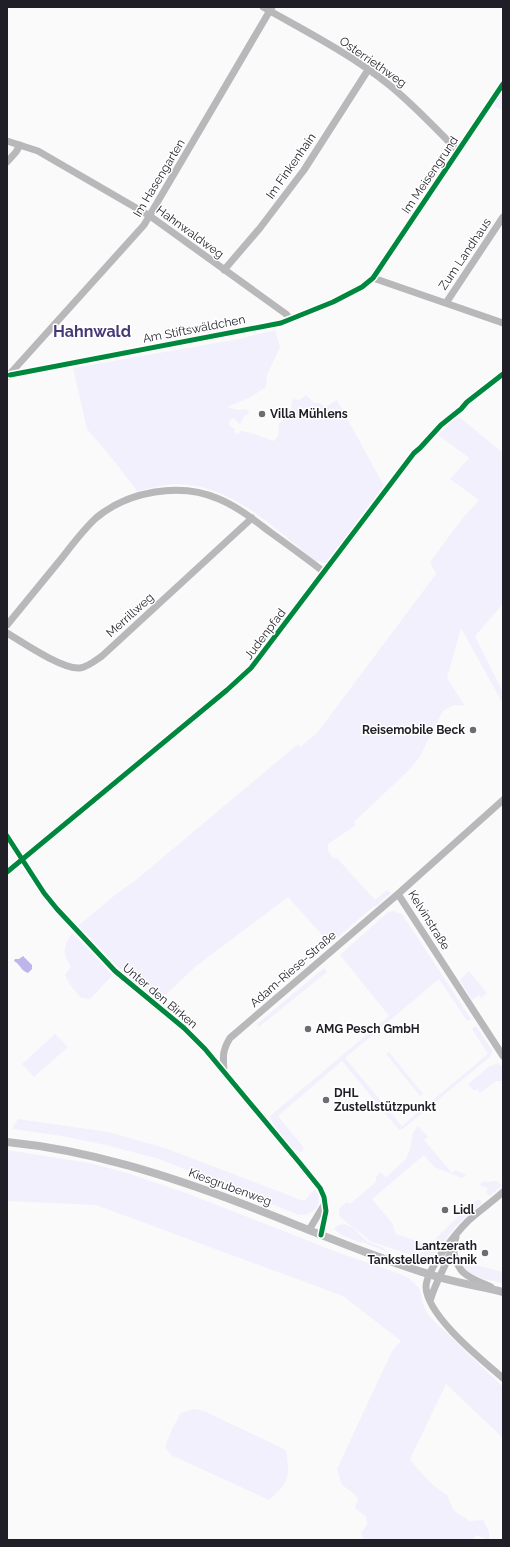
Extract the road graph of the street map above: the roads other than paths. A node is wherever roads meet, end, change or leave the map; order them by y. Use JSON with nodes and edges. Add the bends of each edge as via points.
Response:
{"nodes":[{"id":1,"x":262,"y":7,"type":"edge"},
{"id":2,"x":271,"y":9,"type":"edge"},
{"id":3,"x":368,"y":70,"type":"junction"},
{"id":4,"x":503,"y":84,"type":"edge"},
{"id":5,"x":7,"y":141,"type":"edge"},
{"id":6,"x":20,"y":145,"type":"junction"},
{"id":7,"x":458,"y":151,"type":"junction"},
{"id":8,"x":7,"y":162,"type":"edge"},
{"id":9,"x":150,"y":216,"type":"junction"},
{"id":10,"x":503,"y":217,"type":"edge"},
{"id":11,"x":224,"y":270,"type":"junction"},
{"id":12,"x":374,"y":278,"type":"junction"},
{"id":13,"x":446,"y":303,"type":"junction"},
{"id":14,"x":290,"y":319,"type":"junction"},
{"id":15,"x":503,"y":323,"type":"edge"},
{"id":16,"x":503,"y":374,"type":"edge"},
{"id":17,"x":8,"y":376,"type":"edge"},
{"id":18,"x":252,"y":518,"type":"junction"},
{"id":19,"x":324,"y":572,"type":"junction"},
{"id":20,"x":7,"y":625,"type":"edge"},
{"id":21,"x":7,"y":633,"type":"edge"},
{"id":22,"x":503,"y":800,"type":"edge"},
{"id":23,"x":7,"y":836,"type":"edge"},
{"id":24,"x":23,"y":859,"type":"junction"},
{"id":25,"x":7,"y":872,"type":"edge"},
{"id":26,"x":398,"y":894,"type":"junction"},
{"id":27,"x":503,"y":1056,"type":"edge"},
{"id":28,"x":224,"y":1072,"type":"junction"},
{"id":29,"x":7,"y":1142,"type":"edge"},
{"id":30,"x":503,"y":1192,"type":"edge"},
{"id":31,"x":324,"y":1205,"type":"junction"},
{"id":32,"x":309,"y":1230,"type":"junction"},
{"id":33,"x":321,"y":1235,"type":"junction"},
{"id":34,"x":456,"y":1236,"type":"junction"},
{"id":35,"x":453,"y":1247,"type":"junction"},
{"id":36,"x":429,"y":1274,"type":"junction"},
{"id":37,"x":438,"y":1277,"type":"junction"},
{"id":38,"x":502,"y":1292,"type":"edge"},
{"id":39,"x":430,"y":1302,"type":"junction"},
{"id":40,"x":503,"y":1378,"type":"edge"}],
"edges":[{"from":1,"to":2,"type":"street","name":"Osterriethweg"},
{"from":2,"to":3,"type":"street","name":"Osterriethweg"},
{"from":2,"to":9,"type":"street","name":"Im Hasengarten"},
{"from":3,"to":7,"type":"street","name":"Osterriethweg","via":[[388,84]]},
{"from":3,"to":11,"type":"street","name":"Im Finkenhain","via":[[304,170]]},
{"from":4,"to":7,"type":"street","name":"Im Meisengrund"},
{"from":5,"to":6,"type":"street","name":"Hahnwaldweg"},
{"from":6,"to":8,"type":"street"},
{"from":6,"to":9,"type":"street","name":"Hahnwaldweg","via":[[38,151]]},
{"from":7,"to":12,"type":"street","name":"Im Meisengrund"},
{"from":9,"to":11,"type":"street","name":"Hahnwaldweg"},
{"from":9,"to":17,"type":"street","name":"Im Hasengarten"},
{"from":10,"to":13,"type":"street","name":"Zum Landhaus"},
{"from":11,"to":14,"type":"street","name":"Hahnwaldweg"},
{"from":12,"to":13,"type":"street"},
{"from":12,"to":14,"type":"street","name":"Am Stiftswäldchen","via":[[333,302]]},
{"from":13,"to":15,"type":"street"},
{"from":14,"to":17,"type":"street","name":"Am Stiftswäldchen","via":[[281,323]]},
{"from":16,"to":19,"type":"street","name":"Judenpfad","via":[[466,402],[414,452]]},
{"from":18,"to":19,"type":"street"},
{"from":18,"to":20,"type":"street","via":[[219,499],[185,491],[153,492],[118,504],[87,528]]},
{"from":18,"to":21,"type":"street","name":"Merrillweg","via":[[91,664],[80,668],[57,662]]},
{"from":19,"to":24,"type":"street","name":"Judenpfad","via":[[251,668]]},
{"from":22,"to":26,"type":"street","name":"Kelvinstraße"},
{"from":23,"to":24,"type":"street","name":"Unter den Birken"},
{"from":24,"to":25,"type":"street","name":"Judenpfad"},
{"from":24,"to":28,"type":"street","name":"Unter den Birken","via":[[52,904],[94,949],[115,971],[184,1028]]},
{"from":26,"to":27,"type":"street","name":"Kelvinstraße"},
{"from":26,"to":28,"type":"street","name":"Adam-Riese-Straße","via":[[230,1038],[224,1047]]},
{"from":28,"to":31,"type":"street","name":"Unter den Birken","via":[[320,1188]]},
{"from":29,"to":32,"type":"main road","name":"Kiesgrubenweg","via":[[90,1155],[155,1173]]},
{"from":30,"to":34,"type":"street","via":[[467,1222]]},
{"from":31,"to":32,"type":"street"},
{"from":31,"to":33,"type":"street","name":"Unter den Birken","via":[[326,1211]]},
{"from":32,"to":33,"type":"main road","name":"Kiesgrubenweg"},
{"from":33,"to":36,"type":"main road","name":"Kiesgrubenweg"},
{"from":34,"to":35,"type":"street"},
{"from":34,"to":36,"type":"street","via":[[447,1245]]},
{"from":35,"to":37,"type":"street"},
{"from":35,"to":38,"type":"street","via":[[458,1265],[466,1275]]},
{"from":36,"to":37,"type":"main road","name":"Kiesgrubenweg"},
{"from":36,"to":39,"type":"street","via":[[426,1285]]},
{"from":37,"to":38,"type":"main road","name":"Kiesgrubenweg"},
{"from":37,"to":39,"type":"street"},
{"from":39,"to":40,"type":"street","via":[[441,1319]]}]}
